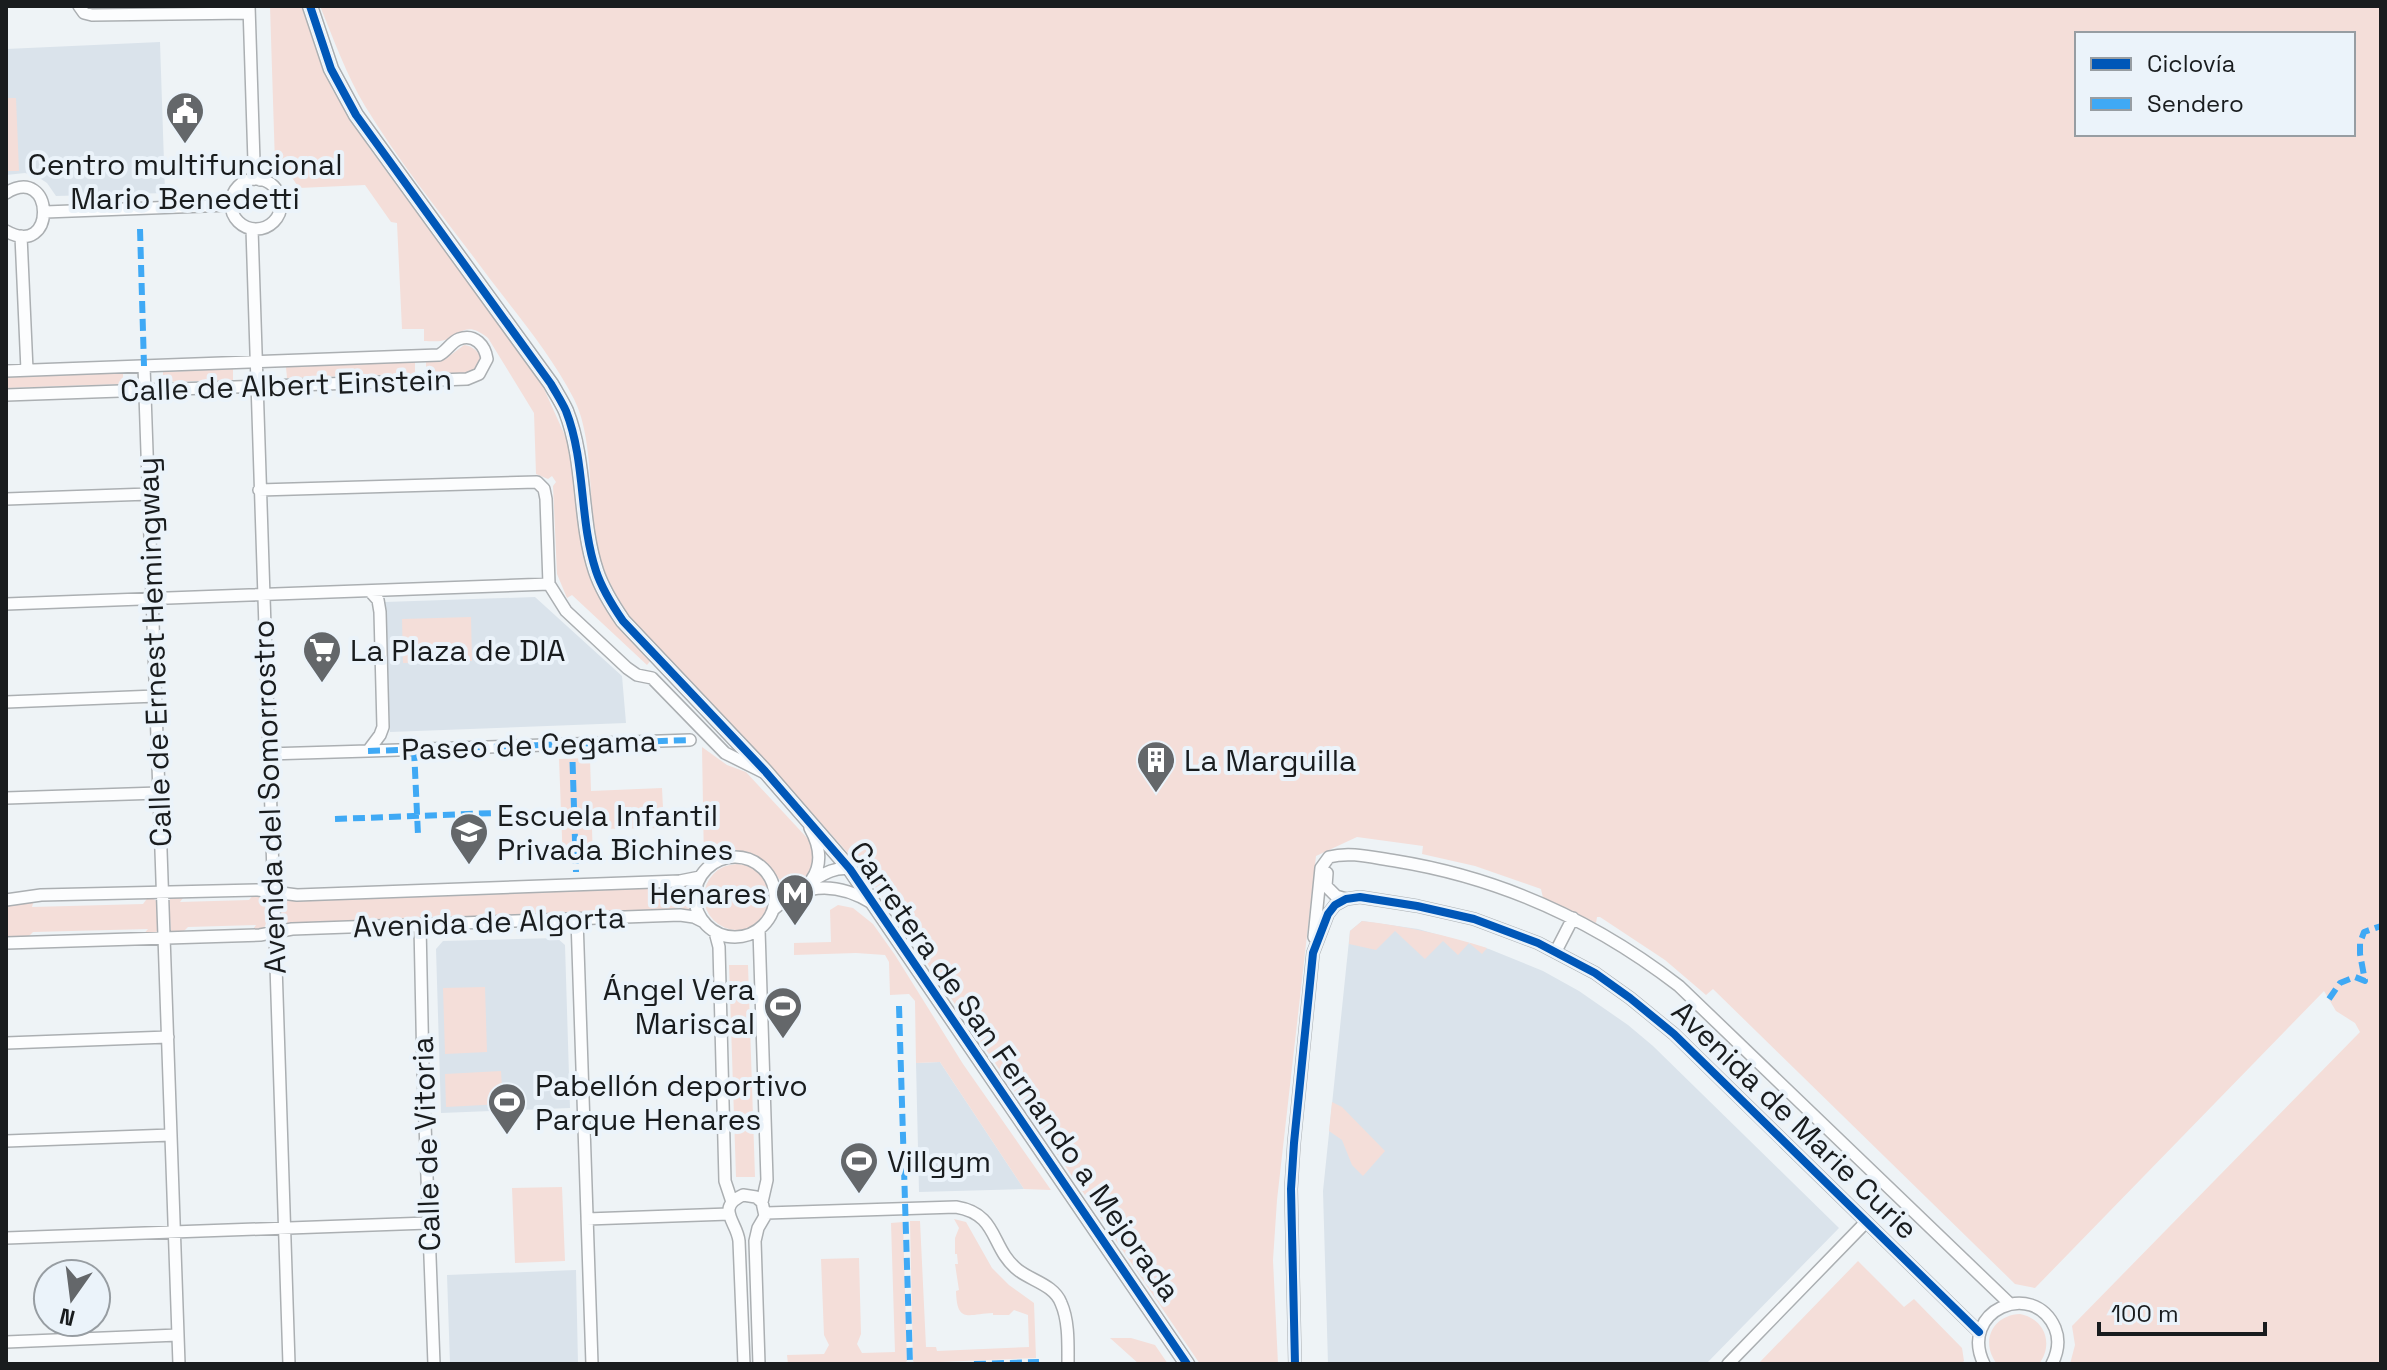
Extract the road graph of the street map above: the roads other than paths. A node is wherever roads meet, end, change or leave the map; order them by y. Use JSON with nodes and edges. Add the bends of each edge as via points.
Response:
{"nodes":[{"id":1,"x":79,"y":6,"type":"edge"},
{"id":2,"x":310,"y":6,"type":"edge"},
{"id":3,"x":249,"y":9,"type":"edge"},
{"id":4,"x":254,"y":180,"type":"junction"},
{"id":5,"x":6,"y":193,"type":"edge"},
{"id":6,"x":231,"y":205,"type":"junction"},
{"id":7,"x":45,"y":212,"type":"junction"},
{"id":8,"x":252,"y":229,"type":"junction"},
{"id":9,"x":6,"y":231,"type":"edge"},
{"id":10,"x":21,"y":236,"type":"junction"},
{"id":11,"x":255,"y":362,"type":"junction"},
{"id":12,"x":144,"y":366,"type":"junction"},
{"id":13,"x":27,"y":370,"type":"junction"},
{"id":14,"x":6,"y":371,"type":"edge"},
{"id":15,"x":256,"y":386,"type":"junction"},
{"id":16,"x":145,"y":390,"type":"junction"},
{"id":17,"x":6,"y":395,"type":"edge"},
{"id":18,"x":259,"y":490,"type":"junction"},
{"id":19,"x":149,"y":494,"type":"junction"},
{"id":20,"x":6,"y":499,"type":"edge"},
{"id":21,"x":549,"y":584,"type":"junction"},
{"id":22,"x":370,"y":591,"type":"junction"},
{"id":23,"x":263,"y":595,"type":"junction"},
{"id":24,"x":153,"y":598,"type":"junction"},
{"id":25,"x":6,"y":604,"type":"edge"},
{"id":26,"x":156,"y":696,"type":"junction"},
{"id":27,"x":6,"y":702,"type":"edge"},
{"id":28,"x":690,"y":740,"type":"dead end"},
{"id":29,"x":368,"y":751,"type":"junction"},
{"id":30,"x":267,"y":754,"type":"junction"},
{"id":31,"x":770,"y":777,"type":"junction"},
{"id":32,"x":159,"y":793,"type":"junction"},
{"id":33,"x":6,"y":798,"type":"edge"},
{"id":34,"x":802,"y":813,"type":"junction"},
{"id":35,"x":1336,"y":855,"type":"junction"},
{"id":36,"x":850,"y":870,"type":"junction"},
{"id":37,"x":700,"y":877,"type":"junction"},
{"id":38,"x":808,"y":887,"type":"junction"},
{"id":39,"x":775,"y":889,"type":"junction"},
{"id":40,"x":272,"y":890,"type":"junction"},
{"id":41,"x":163,"y":892,"type":"junction"},
{"id":42,"x":1346,"y":899,"type":"junction"},
{"id":43,"x":6,"y":900,"type":"edge"},
{"id":44,"x":877,"y":906,"type":"junction"},
{"id":45,"x":774,"y":909,"type":"junction"},
{"id":46,"x":1573,"y":918,"type":"junction"},
{"id":47,"x":577,"y":919,"type":"junction"},
{"id":48,"x":704,"y":922,"type":"junction"},
{"id":49,"x":420,"y":925,"type":"junction"},
{"id":50,"x":759,"y":930,"type":"junction"},
{"id":51,"x":273,"y":932,"type":"junction"},
{"id":52,"x":715,"y":932,"type":"junction"},
{"id":53,"x":164,"y":938,"type":"junction"},
{"id":54,"x":6,"y":943,"type":"edge"},
{"id":55,"x":1314,"y":950,"type":"junction"},
{"id":56,"x":1556,"y":951,"type":"junction"},
{"id":57,"x":168,"y":1037,"type":"junction"},
{"id":58,"x":6,"y":1043,"type":"edge"},
{"id":59,"x":171,"y":1135,"type":"junction"},
{"id":60,"x":6,"y":1141,"type":"edge"},
{"id":61,"x":730,"y":1208,"type":"junction"},
{"id":62,"x":764,"y":1208,"type":"junction"},
{"id":63,"x":587,"y":1219,"type":"junction"},
{"id":64,"x":1866,"y":1222,"type":"junction"},
{"id":65,"x":428,"y":1223,"type":"junction"},
{"id":66,"x":285,"y":1228,"type":"junction"},
{"id":67,"x":758,"y":1228,"type":"junction"},
{"id":68,"x":738,"y":1229,"type":"junction"},
{"id":69,"x":174,"y":1232,"type":"junction"},
{"id":70,"x":6,"y":1238,"type":"edge"},
{"id":71,"x":2010,"y":1304,"type":"junction"},
{"id":72,"x":1979,"y":1332,"type":"junction"},
{"id":73,"x":178,"y":1335,"type":"junction"},
{"id":74,"x":6,"y":1342,"type":"edge"},
{"id":75,"x":1982,"y":1363,"type":"edge"},
{"id":76,"x":179,"y":1364,"type":"edge"},
{"id":77,"x":289,"y":1364,"type":"edge"},
{"id":78,"x":434,"y":1364,"type":"edge"},
{"id":79,"x":592,"y":1364,"type":"edge"},
{"id":80,"x":744,"y":1364,"type":"edge"},
{"id":81,"x":759,"y":1364,"type":"edge"},
{"id":82,"x":1068,"y":1364,"type":"edge"},
{"id":83,"x":1187,"y":1364,"type":"edge"},
{"id":84,"x":1295,"y":1364,"type":"edge"},
{"id":85,"x":1728,"y":1364,"type":"edge"},
{"id":86,"x":2052,"y":1364,"type":"edge"}],
"edges":[{"from":1,"to":3,"type":"street","via":[[92,15]]},
{"from":2,"to":31,"type":"street","name":"Carretera de San Fernando a Mejorada","via":[[331,69],[356,115],[565,408],[591,551],[611,603]]},
{"from":3,"to":4,"type":"street"},
{"from":4,"to":6,"type":"street","via":[[237,188]]},
{"from":4,"to":8,"type":"street","via":[[276,189],[281,206],[274,223]]},
{"from":5,"to":7,"type":"street","via":[[18,187],[32,190]]},
{"from":6,"to":7,"type":"street"},
{"from":6,"to":8,"type":"street","via":[[237,221]]},
{"from":7,"to":10,"type":"street","via":[[38,229]]},
{"from":8,"to":11,"type":"street","name":"Avenida del Somorrostro"},
{"from":9,"to":10,"type":"street"},
{"from":10,"to":13,"type":"street"},
{"from":11,"to":12,"type":"street","name":"Calle de Albert Einstein"},
{"from":11,"to":15,"type":"street","name":"Avenida del Somorrostro"},
{"from":11,"to":15,"type":"street","name":"Calle de Albert Einstein","via":[[439,355],[465,338],[479,342],[487,359],[479,374],[467,379]]},
{"from":12,"to":13,"type":"street","name":"Calle de Albert Einstein"},
{"from":12,"to":16,"type":"street","name":"Calle de Ernest Hemingway"},
{"from":13,"to":14,"type":"street","name":"Calle de Albert Einstein"},
{"from":15,"to":16,"type":"street","name":"Calle de Albert Einstein"},
{"from":15,"to":18,"type":"street","name":"Avenida del Somorrostro"},
{"from":16,"to":17,"type":"street","name":"Calle de Albert Einstein"},
{"from":16,"to":19,"type":"street","name":"Calle de Ernest Hemingway"},
{"from":18,"to":21,"type":"street","via":[[537,482],[546,499]]},
{"from":18,"to":23,"type":"street","name":"Avenida del Somorrostro"},
{"from":19,"to":20,"type":"street"},
{"from":19,"to":24,"type":"street","name":"Calle de Ernest Hemingway"},
{"from":21,"to":22,"type":"street"},
{"from":21,"to":31,"type":"street","via":[[566,611],[627,668],[652,678],[725,753]]},
{"from":22,"to":23,"type":"street"},
{"from":22,"to":29,"type":"street","name":"Paseo de Cegama","via":[[380,612],[383,727]]},
{"from":23,"to":24,"type":"street"},
{"from":23,"to":30,"type":"street","name":"Avenida del Somorrostro"},
{"from":24,"to":25,"type":"street"},
{"from":24,"to":26,"type":"street","name":"Calle de Ernest Hemingway"},
{"from":26,"to":27,"type":"street"},
{"from":26,"to":32,"type":"street","name":"Calle de Ernest Hemingway"},
{"from":28,"to":29,"type":"street","name":"Paseo de Cegama"},
{"from":29,"to":30,"type":"street","name":"Paseo de Cegama"},
{"from":30,"to":40,"type":"street","name":"Avenida del Somorrostro"},
{"from":31,"to":34,"type":"street","name":"Carretera de San Fernando a Mejorada"},
{"from":32,"to":33,"type":"street"},
{"from":32,"to":41,"type":"street","name":"Calle de Ernest Hemingway"},
{"from":34,"to":36,"type":"street","name":"Carretera de San Fernando a Mejorada"},
{"from":34,"to":38,"type":"street","via":[[819,852]]},
{"from":35,"to":42,"type":"street","via":[[1326,886]]},
{"from":35,"to":46,"type":"street","name":"Avenida de Marie Curie","via":[[1432,867],[1487,882]]},
{"from":35,"to":55,"type":"street","via":[[1321,868]]},
{"from":36,"to":38,"type":"street","via":[[840,880]]},
{"from":36,"to":44,"type":"street","name":"Carretera de San Fernando a Mejorada"},
{"from":37,"to":39,"type":"street","via":[[717,862],[741,857],[763,868]]},
{"from":37,"to":40,"type":"street","name":"Avenida de Algorta","via":[[297,895]]},
{"from":37,"to":48,"type":"street","via":[[695,897]]},
{"from":38,"to":39,"type":"street"},
{"from":38,"to":44,"type":"street","via":[[841,888]]},
{"from":38,"to":45,"type":"street"},
{"from":39,"to":45,"type":"street"},
{"from":40,"to":41,"type":"street","name":"Avenida de Algorta"},
{"from":40,"to":51,"type":"street","name":"Avenida del Somorrostro"},
{"from":41,"to":43,"type":"street","name":"Avenida de Algorta"},
{"from":41,"to":53,"type":"street","name":"Calle de Ernest Hemingway"},
{"from":42,"to":55,"type":"street","via":[[1328,914]]},
{"from":42,"to":56,"type":"street","name":"Avenida de Marie Curie","via":[[1360,897],[1474,919]]},
{"from":44,"to":83,"type":"street","name":"Carretera de San Fernando a Mejorada"},
{"from":45,"to":50,"type":"street"},
{"from":46,"to":56,"type":"street"},
{"from":46,"to":71,"type":"street","name":"Avenida de Marie Curie","via":[[1679,986]]},
{"from":47,"to":48,"type":"street","name":"Avenida de Algorta","via":[[680,915]]},
{"from":47,"to":49,"type":"street","name":"Avenida de Algorta"},
{"from":47,"to":63,"type":"street"},
{"from":48,"to":52,"type":"street"},
{"from":49,"to":51,"type":"street","name":"Avenida de Algorta"},
{"from":49,"to":65,"type":"street","name":"Calle de Vitoria"},
{"from":50,"to":52,"type":"street","via":[[737,937]]},
{"from":50,"to":62,"type":"street"},
{"from":51,"to":53,"type":"street","name":"Avenida de Algorta"},
{"from":51,"to":66,"type":"street","name":"Avenida del Somorrostro"},
{"from":52,"to":61,"type":"street"},
{"from":53,"to":54,"type":"street","name":"Avenida de Algorta"},
{"from":53,"to":57,"type":"street","name":"Calle de Ernest Hemingway"},
{"from":55,"to":84,"type":"street","via":[[1291,1189]]},
{"from":56,"to":64,"type":"street","name":"Avenida de Marie Curie","via":[[1630,998],[1674,1034]]},
{"from":57,"to":58,"type":"street"},
{"from":57,"to":59,"type":"street","name":"Calle de Ernest Hemingway"},
{"from":59,"to":60,"type":"street"},
{"from":59,"to":69,"type":"street","name":"Calle de Ernest Hemingway"},
{"from":61,"to":62,"type":"street","via":[[748,1194]]},
{"from":61,"to":63,"type":"street"},
{"from":61,"to":68,"type":"street","via":[[731,1222]]},
{"from":62,"to":67,"type":"street"},
{"from":62,"to":82,"type":"street","via":[[956,1207],[978,1213],[1010,1263],[1060,1299]]},
{"from":63,"to":79,"type":"street"},
{"from":64,"to":72,"type":"street","name":"Avenida de Marie Curie"},
{"from":64,"to":85,"type":"street"},
{"from":65,"to":66,"type":"street"},
{"from":65,"to":78,"type":"street","name":"Calle de Vitoria"},
{"from":66,"to":69,"type":"street"},
{"from":66,"to":77,"type":"street","name":"Avenida del Somorrostro"},
{"from":67,"to":68,"type":"street"},
{"from":67,"to":81,"type":"street"},
{"from":68,"to":80,"type":"street"},
{"from":69,"to":70,"type":"street"},
{"from":69,"to":73,"type":"street","name":"Calle de Ernest Hemingway"},
{"from":71,"to":72,"type":"street","via":[[1990,1313]]},
{"from":71,"to":86,"type":"street","via":[[2035,1307],[2053,1323],[2058,1345]]},
{"from":72,"to":75,"type":"street"},
{"from":73,"to":74,"type":"street"},
{"from":73,"to":76,"type":"street","name":"Calle de Ernest Hemingway"}]}
